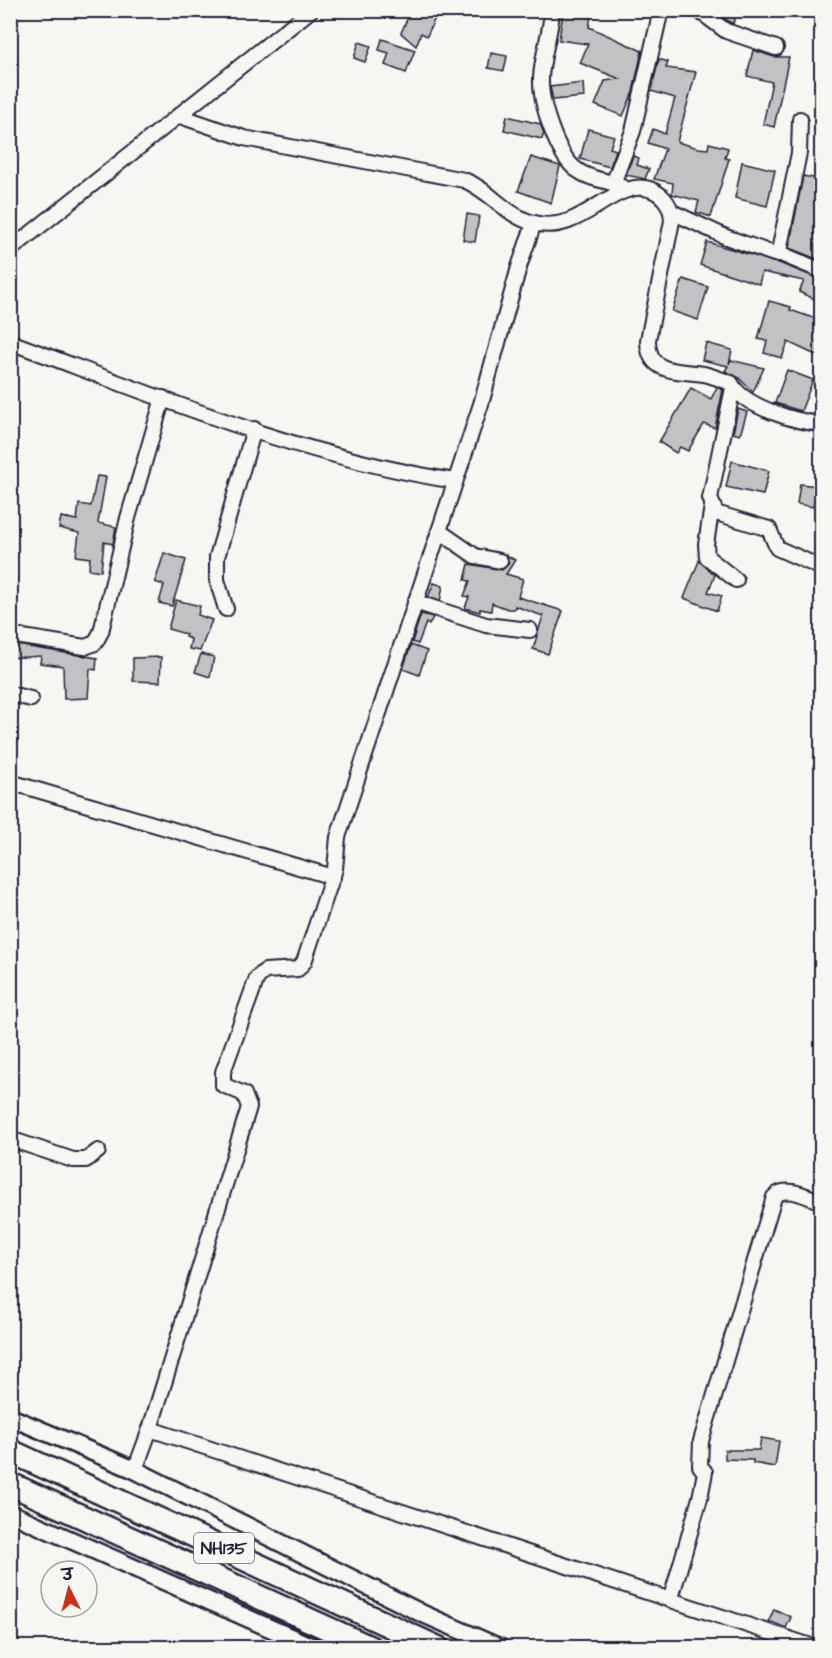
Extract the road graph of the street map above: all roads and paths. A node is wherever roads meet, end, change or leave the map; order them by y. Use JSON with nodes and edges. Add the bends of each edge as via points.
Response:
{"nodes":[{"id":1,"x":311,"y":10,"type":"edge"},
{"id":2,"x":552,"y":10,"type":"edge"},
{"id":3,"x":661,"y":10,"type":"edge"},
{"id":4,"x":698,"y":10,"type":"edge"},
{"id":5,"x":776,"y":48,"type":"dead end"},
{"id":6,"x":180,"y":116,"type":"junction"},
{"id":7,"x":800,"y":119,"type":"dead end"},
{"id":8,"x":614,"y":181,"type":"junction"},
{"id":9,"x":627,"y":190,"type":"junction"},
{"id":10,"x":672,"y":212,"type":"junction"},
{"id":11,"x":534,"y":224,"type":"junction"},
{"id":12,"x":10,"y":250,"type":"edge"},
{"id":13,"x":782,"y":254,"type":"junction"},
{"id":14,"x":822,"y":271,"type":"edge"},
{"id":15,"x":10,"y":342,"type":"edge"},
{"id":16,"x":733,"y":388,"type":"junction"},
{"id":17,"x":163,"y":398,"type":"junction"},
{"id":18,"x":822,"y":424,"type":"edge"},
{"id":19,"x":254,"y":429,"type":"junction"},
{"id":20,"x":454,"y":481,"type":"junction"},
{"id":21,"x":712,"y":506,"type":"junction"},
{"id":22,"x":439,"y":531,"type":"junction"},
{"id":23,"x":500,"y":561,"type":"dead end"},
{"id":24,"x":822,"y":568,"type":"edge"},
{"id":25,"x":736,"y":580,"type":"dead end"},
{"id":26,"x":415,"y":602,"type":"junction"},
{"id":27,"x":226,"y":609,"type":"dead end"},
{"id":28,"x":530,"y":630,"type":"dead end"},
{"id":29,"x":10,"y":636,"type":"edge"},
{"id":30,"x":10,"y":694,"type":"edge"},
{"id":31,"x":31,"y":699,"type":"dead end"},
{"id":32,"x":10,"y":782,"type":"edge"},
{"id":33,"x":333,"y":877,"type":"junction"},
{"id":34,"x":10,"y":1139,"type":"edge"},
{"id":35,"x":98,"y":1151,"type":"dead end"},
{"id":36,"x":822,"y":1202,"type":"edge"},
{"id":37,"x":10,"y":1417,"type":"edge"},
{"id":38,"x":150,"y":1429,"type":"junction"},
{"id":39,"x":10,"y":1450,"type":"edge"},
{"id":40,"x":135,"y":1470,"type":"junction"},
{"id":41,"x":10,"y":1484,"type":"edge"},
{"id":42,"x":10,"y":1513,"type":"edge"},
{"id":43,"x":671,"y":1599,"type":"junction"},
{"id":44,"x":315,"y":1647,"type":"edge"},
{"id":45,"x":371,"y":1647,"type":"edge"},
{"id":46,"x":438,"y":1647,"type":"edge"},
{"id":47,"x":501,"y":1647,"type":"edge"},
{"id":48,"x":817,"y":1647,"type":"edge"}],
"edges":[{"from":1,"to":6,"type":"street"},
{"from":2,"to":8,"type":"street","via":[[541,80],[556,138],[569,163],[578,171]]},
{"from":3,"to":8,"type":"street","via":[[633,131]]},
{"from":4,"to":5,"type":"street","via":[[726,31]]},
{"from":6,"to":11,"type":"street","via":[[244,138],[464,180]]},
{"from":6,"to":12,"type":"street"},
{"from":7,"to":13,"type":"street","via":[[800,153],[779,251]]},
{"from":8,"to":9,"type":"street"},
{"from":9,"to":10,"type":"street","via":[[656,191]]},
{"from":9,"to":11,"type":"street","via":[[573,219]]},
{"from":10,"to":13,"type":"street","via":[[726,237]]},
{"from":10,"to":16,"type":"street","via":[[648,340],[650,354],[660,366],[671,371],[706,375],[731,383]]},
{"from":11,"to":20,"type":"street"},
{"from":13,"to":14,"type":"street"},
{"from":15,"to":17,"type":"street"},
{"from":16,"to":18,"type":"street","via":[[787,418]]},
{"from":16,"to":21,"type":"street","via":[[712,488]]},
{"from":17,"to":19,"type":"street"},
{"from":17,"to":29,"type":"street","via":[[95,643],[85,647]]},
{"from":19,"to":20,"type":"street","via":[[348,460]]},
{"from":19,"to":27,"type":"street","via":[[217,557]]},
{"from":20,"to":22,"type":"street"},
{"from":21,"to":24,"type":"street","via":[[721,515],[769,529],[777,548]]},
{"from":21,"to":25,"type":"street","via":[[706,551],[711,562]]},
{"from":22,"to":23,"type":"street","via":[[475,556]]},
{"from":22,"to":26,"type":"street"},
{"from":26,"to":28,"type":"street","via":[[486,625]]},
{"from":26,"to":33,"type":"street","via":[[338,837]]},
{"from":30,"to":31,"type":"street"},
{"from":32,"to":33,"type":"street"},
{"from":33,"to":38,"type":"street","via":[[301,966],[293,971],[264,971],[257,978],[223,1072],[224,1085],[244,1094],[249,1107]]},
{"from":34,"to":35,"type":"street","via":[[73,1160],[86,1160]]},
{"from":36,"to":43,"type":"street","via":[[790,1191],[774,1197],[701,1441],[700,1466],[705,1472]]},
{"from":37,"to":40,"type":"street"},
{"from":38,"to":40,"type":"street"},
{"from":38,"to":43,"type":"street"},
{"from":39,"to":46,"type":"highway","number":"NH135"},
{"from":40,"to":47,"type":"street","via":[[421,1613]]},
{"from":41,"to":45,"type":"highway","number":"NH135"},
{"from":42,"to":44,"type":"street"},
{"from":43,"to":48,"type":"street"}]}
